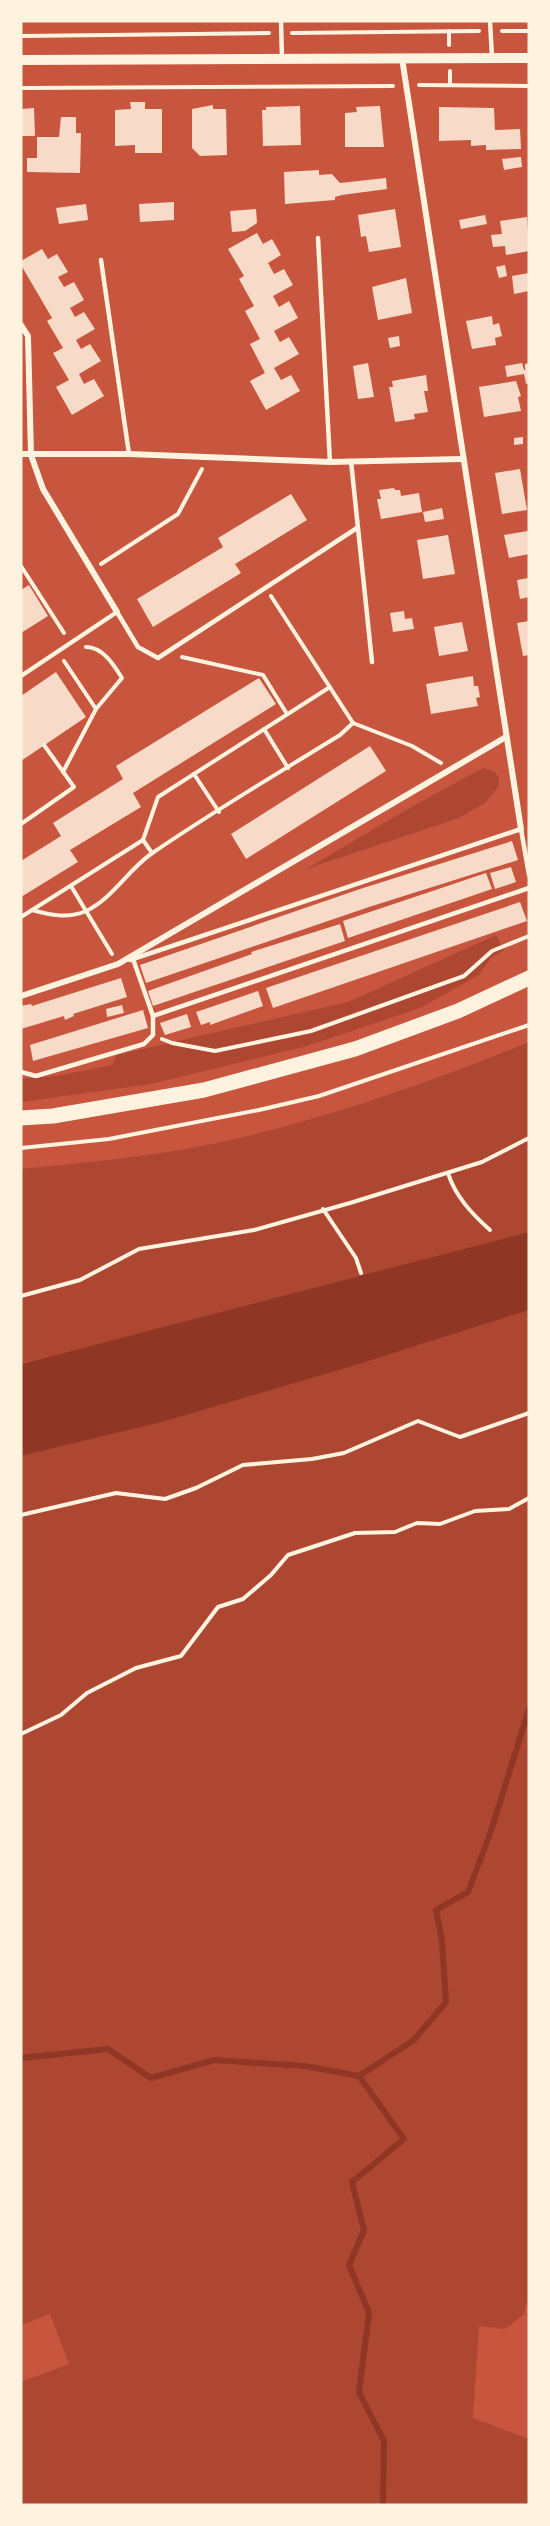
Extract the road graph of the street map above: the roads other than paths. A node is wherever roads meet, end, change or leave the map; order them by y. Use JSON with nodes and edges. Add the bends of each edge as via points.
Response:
{"nodes":[{"id":1,"x":281,"y":21,"type":"edge"},
{"id":2,"x":490,"y":21,"type":"edge"},
{"id":3,"x":529,"y":57,"type":"edge"},
{"id":4,"x":402,"y":58,"type":"junction"},
{"id":5,"x":492,"y":58,"type":"junction"},
{"id":6,"x":282,"y":59,"type":"junction"},
{"id":7,"x":21,"y":60,"type":"edge"},
{"id":8,"x":318,"y":238,"type":"dead end"},
{"id":9,"x":100,"y":260,"type":"dead end"},
{"id":10,"x":21,"y":325,"type":"edge"},
{"id":11,"x":21,"y":454,"type":"edge"},
{"id":12,"x":129,"y":454,"type":"junction"},
{"id":13,"x":31,"y":455,"type":"junction"},
{"id":14,"x":462,"y":459,"type":"junction"},
{"id":15,"x":351,"y":461,"type":"junction"},
{"id":16,"x":330,"y":462,"type":"junction"},
{"id":17,"x":357,"y":528,"type":"junction"},
{"id":18,"x":117,"y":612,"type":"junction"},
{"id":19,"x":372,"y":662,"type":"dead end"},
{"id":20,"x":21,"y":676,"type":"edge"},
{"id":21,"x":506,"y":737,"type":"junction"},
{"id":22,"x":521,"y":829,"type":"junction"},
{"id":23,"x":529,"y":875,"type":"edge"},
{"id":24,"x":529,"y":888,"type":"edge"},
{"id":25,"x":133,"y":959,"type":"junction"},
{"id":26,"x":118,"y":964,"type":"junction"},
{"id":27,"x":529,"y":978,"type":"edge"},
{"id":28,"x":21,"y":996,"type":"edge"},
{"id":29,"x":153,"y":1016,"type":"junction"},
{"id":30,"x":21,"y":1072,"type":"edge"},
{"id":31,"x":21,"y":1118,"type":"edge"}],
"edges":[{"from":1,"to":6,"type":"lane"},
{"from":2,"to":5,"type":"lane"},
{"from":3,"to":5,"type":"street"},
{"from":4,"to":5,"type":"street"},
{"from":4,"to":6,"type":"street"},
{"from":4,"to":14,"type":"street"},
{"from":6,"to":7,"type":"street"},
{"from":8,"to":16,"type":"lane"},
{"from":9,"to":12,"type":"lane"},
{"from":10,"to":13,"type":"street","via":[[27,336]]},
{"from":11,"to":13,"type":"street"},
{"from":12,"to":13,"type":"street"},
{"from":12,"to":16,"type":"street"},
{"from":13,"to":18,"type":"street","via":[[43,489]]},
{"from":14,"to":15,"type":"street"},
{"from":14,"to":21,"type":"street"},
{"from":15,"to":16,"type":"street"},
{"from":15,"to":17,"type":"lane"},
{"from":17,"to":18,"type":"lane","via":[[158,658],[138,646]]},
{"from":17,"to":19,"type":"lane"},
{"from":18,"to":20,"type":"lane"},
{"from":21,"to":22,"type":"street"},
{"from":21,"to":26,"type":"street"},
{"from":22,"to":23,"type":"lane"},
{"from":22,"to":25,"type":"lane"},
{"from":24,"to":29,"type":"lane"},
{"from":25,"to":26,"type":"lane"},
{"from":25,"to":29,"type":"lane"},
{"from":26,"to":28,"type":"street"},
{"from":27,"to":31,"type":"main road","via":[[458,1011],[355,1049],[204,1090]]},
{"from":29,"to":30,"type":"lane","via":[[153,1035],[144,1044],[36,1076]]}]}
